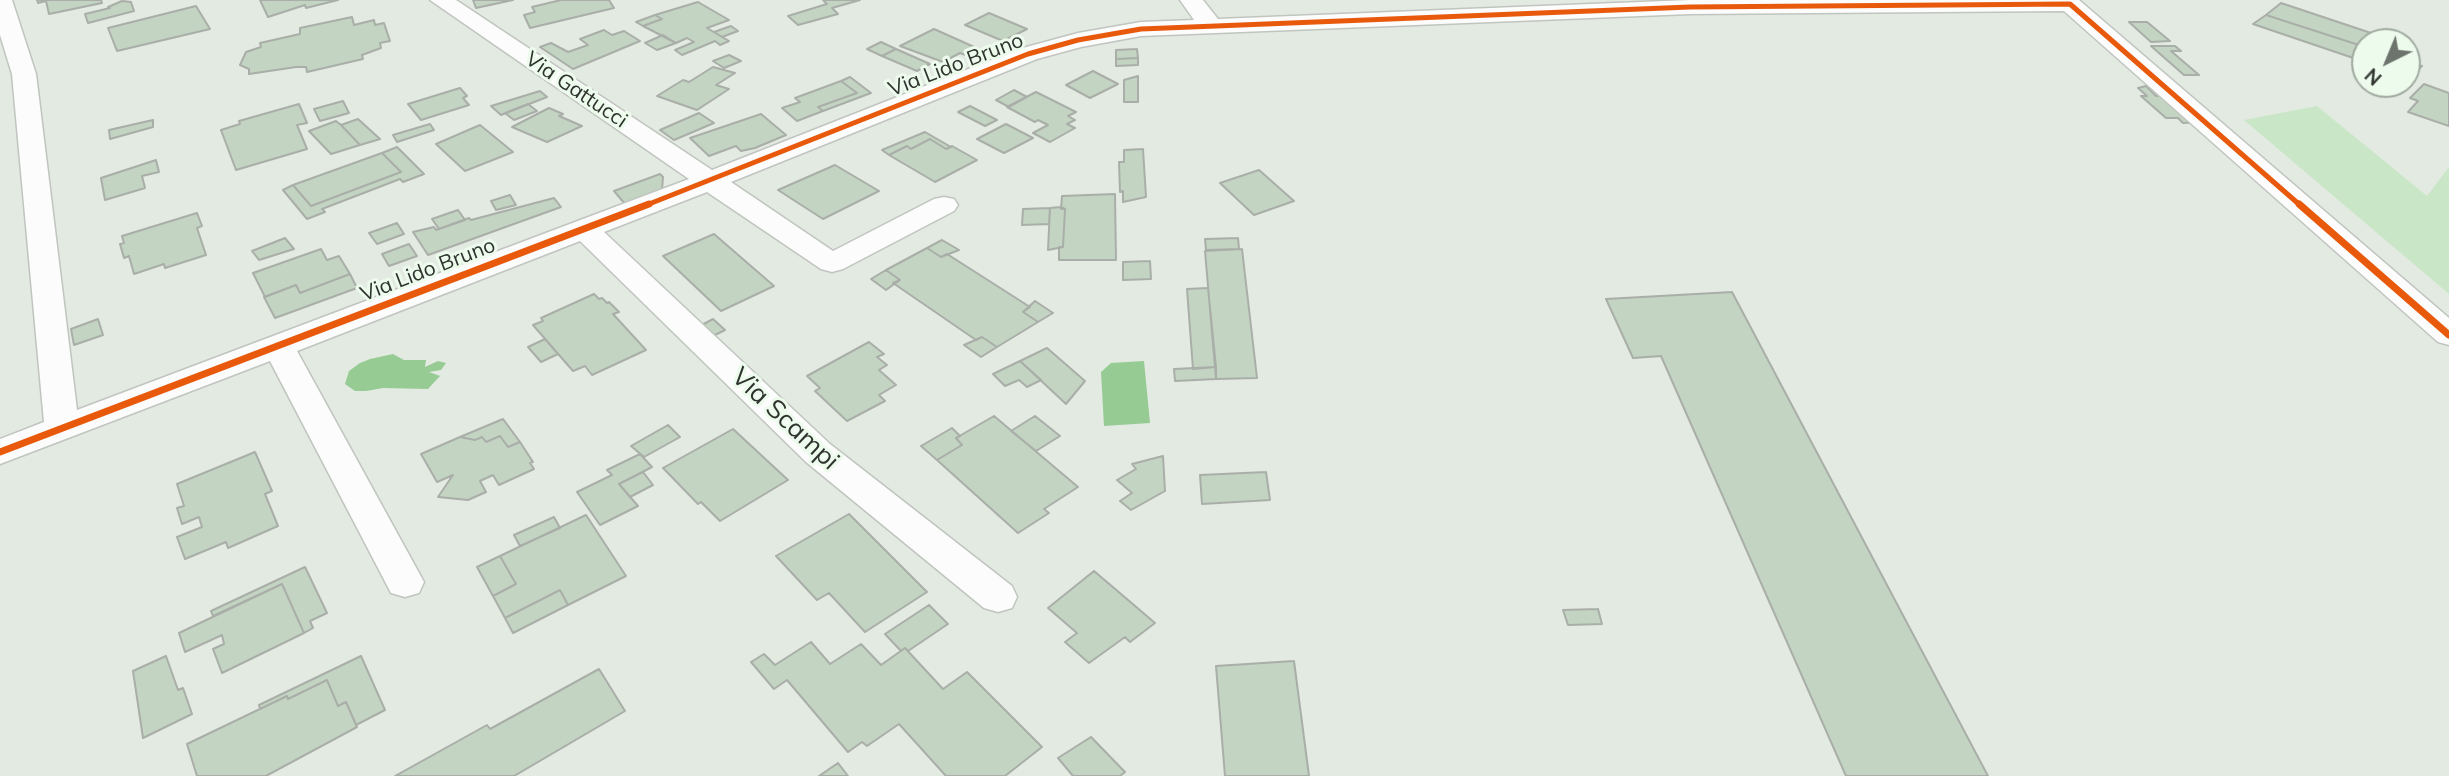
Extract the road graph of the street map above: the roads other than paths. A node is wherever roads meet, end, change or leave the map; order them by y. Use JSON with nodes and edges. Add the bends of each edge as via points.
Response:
{"nodes":[{"id":1,"x":1,"y":0,"type":"edge"},
{"id":2,"x":441,"y":0,"type":"edge"},
{"id":3,"x":1191,"y":0,"type":"edge"},
{"id":4,"x":1913,"y":2,"type":"edge"},
{"id":5,"x":1685,"y":4,"type":"edge"},
{"id":6,"x":1963,"y":4,"type":"junction"},
{"id":7,"x":1213,"y":28,"type":"junction"},
{"id":8,"x":712,"y":180,"type":"junction"},
{"id":9,"x":944,"y":205,"type":"dead end"},
{"id":10,"x":584,"y":229,"type":"junction"},
{"id":11,"x":2449,"y":335,"type":"edge"},
{"id":12,"x":278,"y":346,"type":"junction"},
{"id":13,"x":62,"y":428,"type":"junction"},
{"id":14,"x":0,"y":452,"type":"edge"},
{"id":15,"x":405,"y":582,"type":"dead end"},
{"id":16,"x":998,"y":597,"type":"dead end"}],
"edges":[{"from":1,"to":13,"type":"street","via":[[24,74]]},
{"from":2,"to":8,"type":"street","name":"Via Gattucci"},
{"from":3,"to":7,"type":"street"},
{"from":4,"to":5,"type":"street","name":"Via Lido Bruno"},
{"from":4,"to":6,"type":"street","name":"Via Lido Bruno"},
{"from":5,"to":6,"type":"street","via":[[1838,25],[1980,26],[1990,18]]},
{"from":5,"to":7,"type":"street","name":"Via Lido Bruno"},
{"from":6,"to":11,"type":"street","name":"Via Lido Bruno","via":[[2070,4]]},
{"from":7,"to":8,"type":"street","name":"Via Lido Bruno","via":[[1141,29],[1028,54]]},
{"from":8,"to":9,"type":"street","name":"Via Gattucci","via":[[832,263]]},
{"from":8,"to":10,"type":"street","name":"Via Lido Bruno"},
{"from":10,"to":12,"type":"street","name":"Via Lido Bruno"},
{"from":10,"to":16,"type":"street","name":"Via Scampi","via":[[818,453]]},
{"from":12,"to":13,"type":"street","name":"Via Lido Bruno"},
{"from":12,"to":15,"type":"street"},
{"from":13,"to":14,"type":"street","name":"Via Lido Bruno"}]}
